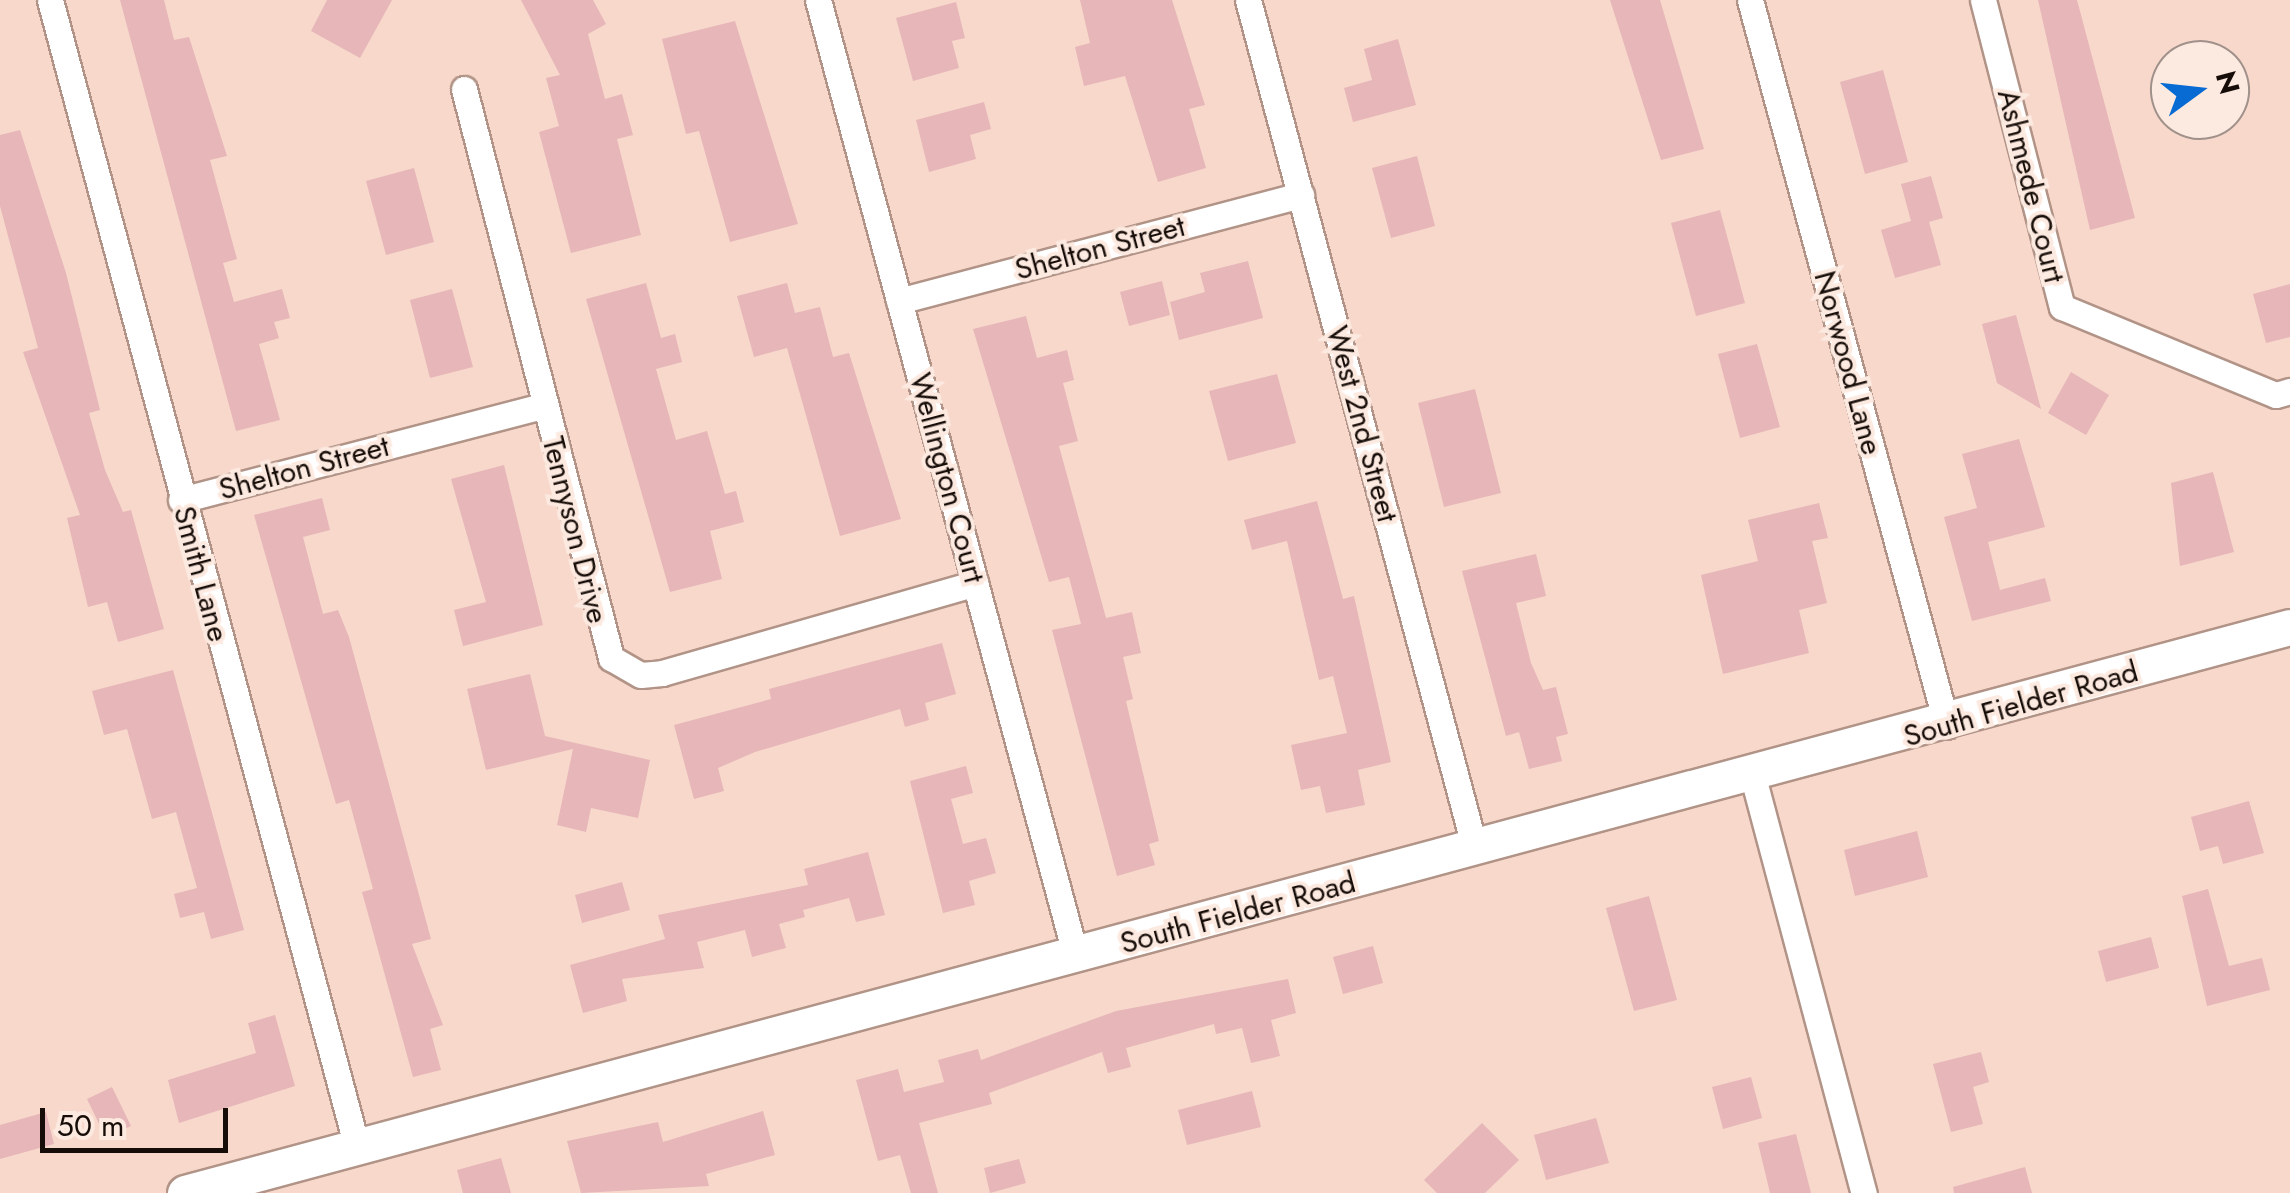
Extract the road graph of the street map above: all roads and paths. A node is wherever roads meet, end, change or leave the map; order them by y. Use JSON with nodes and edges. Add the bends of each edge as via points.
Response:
{"nodes":[{"id":1,"x":50,"y":0,"type":"edge"},
{"id":2,"x":818,"y":0,"type":"edge"},
{"id":3,"x":1248,"y":0,"type":"edge"},
{"id":4,"x":1750,"y":0,"type":"edge"},
{"id":5,"x":1983,"y":0,"type":"edge"},
{"id":6,"x":464,"y":89,"type":"dead end"},
{"id":7,"x":1300,"y":195,"type":"junction"},
{"id":8,"x":899,"y":301,"type":"junction"},
{"id":9,"x":2290,"y":391,"type":"edge"},
{"id":10,"x":543,"y":406,"type":"junction"},
{"id":11,"x":181,"y":500,"type":"junction"},
{"id":12,"x":975,"y":583,"type":"junction"},
{"id":13,"x":2290,"y":626,"type":"edge"},
{"id":14,"x":1947,"y":726,"type":"junction"},
{"id":15,"x":1754,"y":777,"type":"junction"},
{"id":16,"x":1476,"y":849,"type":"junction"},
{"id":17,"x":1076,"y":957,"type":"junction"},
{"id":18,"x":356,"y":1148,"type":"junction"},
{"id":19,"x":185,"y":1193,"type":"edge"},
{"id":20,"x":1864,"y":1193,"type":"edge"}],
"edges":[{"from":1,"to":11,"type":"street","name":"Smith Lane"},
{"from":2,"to":8,"type":"street","name":"Wellington Court"},
{"from":3,"to":7,"type":"street","name":"West 2nd Street"},
{"from":4,"to":14,"type":"street","name":"Norwood Lane"},
{"from":5,"to":9,"type":"street","name":"Ashmede Court","via":[[2062,307],[2276,395]]},
{"from":6,"to":10,"type":"street","name":"Tennyson Drive"},
{"from":7,"to":8,"type":"street","name":"Shelton Street"},
{"from":7,"to":16,"type":"street","name":"West 2nd Street"},
{"from":8,"to":12,"type":"street","name":"Wellington Court"},
{"from":10,"to":11,"type":"street","name":"Shelton Street"},
{"from":10,"to":12,"type":"street","name":"Tennyson Drive","via":[[603,642],[640,674]]},
{"from":11,"to":18,"type":"street","name":"Smith Lane"},
{"from":12,"to":17,"type":"street","name":"Wellington Court"},
{"from":13,"to":14,"type":"main road","name":"South Fielder Road"},
{"from":14,"to":15,"type":"main road","name":"South Fielder Road"},
{"from":15,"to":16,"type":"main road","name":"South Fielder Road"},
{"from":15,"to":20,"type":"street"},
{"from":16,"to":17,"type":"main road","name":"South Fielder Road"},
{"from":17,"to":18,"type":"main road","name":"South Fielder Road"},
{"from":18,"to":19,"type":"main road","name":"South Fielder Road"}]}
